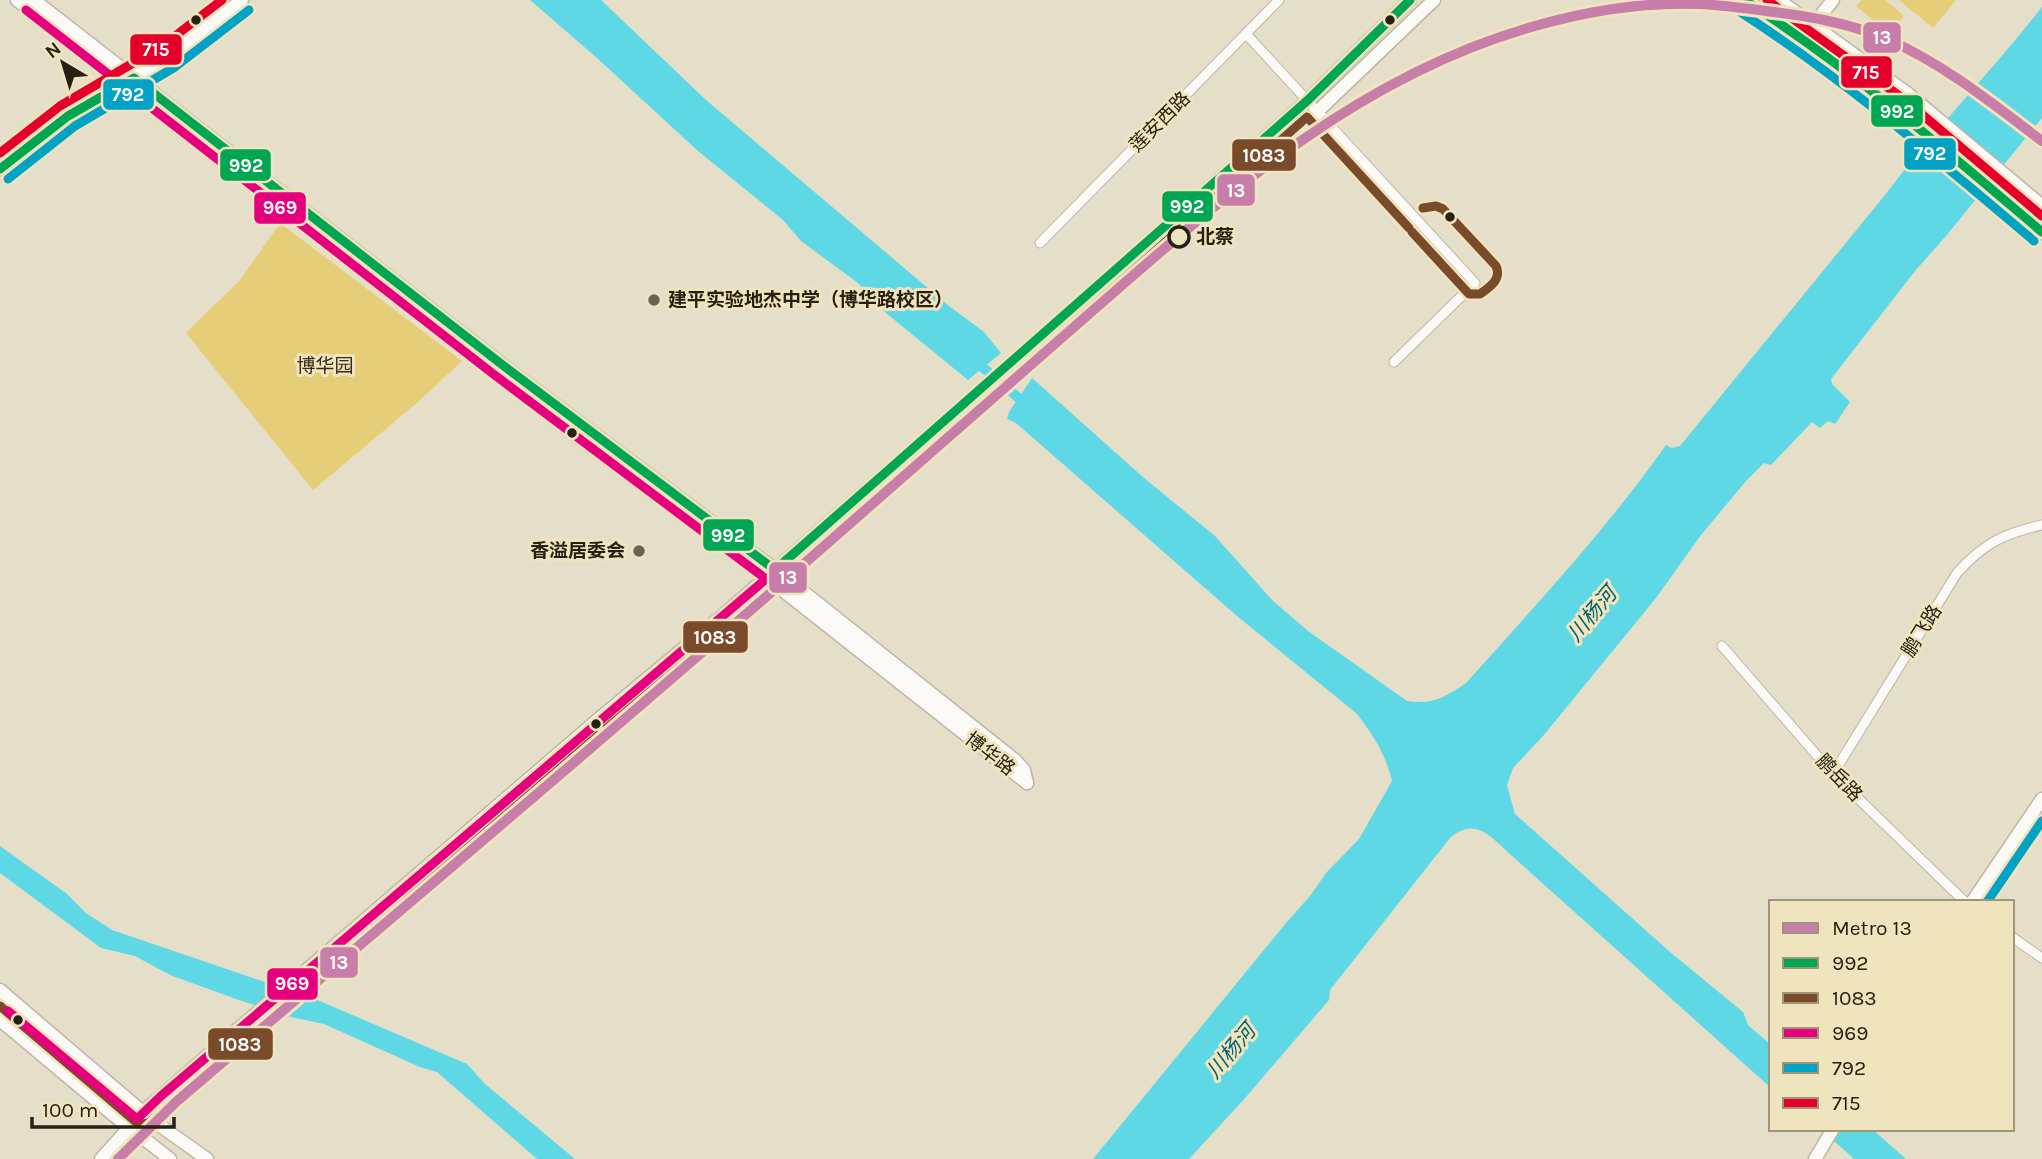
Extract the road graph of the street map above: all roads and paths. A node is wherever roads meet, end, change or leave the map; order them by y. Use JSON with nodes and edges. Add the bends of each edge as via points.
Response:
{"nodes":[{"id":1,"x":17,"y":0,"type":"edge"},
{"id":2,"x":34,"y":0,"type":"edge"},
{"id":3,"x":242,"y":0,"type":"edge"},
{"id":4,"x":1279,"y":0,"type":"edge"},
{"id":5,"x":1410,"y":0,"type":"edge"},
{"id":6,"x":1434,"y":0,"type":"edge"},
{"id":7,"x":1744,"y":0,"type":"edge"},
{"id":8,"x":1777,"y":0,"type":"edge"},
{"id":9,"x":1833,"y":0,"type":"edge"},
{"id":10,"x":1813,"y":25,"type":"junction"},
{"id":11,"x":1247,"y":35,"type":"junction"},
{"id":12,"x":129,"y":80,"type":"junction"},
{"id":13,"x":1308,"y":100,"type":"junction"},
{"id":14,"x":1318,"y":111,"type":"junction"},
{"id":15,"x":0,"y":169,"type":"edge"},
{"id":16,"x":2042,"y":207,"type":"edge"},
{"id":17,"x":2042,"y":232,"type":"edge"},
{"id":18,"x":1040,"y":243,"type":"dead end"},
{"id":19,"x":1026,"y":359,"type":"junction"},
{"id":20,"x":1394,"y":362,"type":"dead end"},
{"id":21,"x":972,"y":406,"type":"junction"},
{"id":22,"x":2042,"y":525,"type":"edge"},
{"id":23,"x":771,"y":574,"type":"junction"},
{"id":24,"x":782,"y":583,"type":"junction"},
{"id":25,"x":1722,"y":646,"type":"dead end"},
{"id":26,"x":1833,"y":774,"type":"junction"},
{"id":27,"x":2042,"y":799,"type":"edge"},
{"id":28,"x":1963,"y":900,"type":"edge"},
{"id":29,"x":1973,"y":900,"type":"edge"},
{"id":30,"x":2014,"y":938,"type":"edge"},
{"id":31,"x":2042,"y":958,"type":"edge"},
{"id":32,"x":316,"y":971,"type":"junction"},
{"id":33,"x":0,"y":990,"type":"edge"},
{"id":34,"x":0,"y":1020,"type":"edge"},
{"id":35,"x":148,"y":1116,"type":"junction"},
{"id":36,"x":134,"y":1131,"type":"junction"},
{"id":37,"x":1832,"y":1131,"type":"edge"},
{"id":38,"x":101,"y":1159,"type":"edge"},
{"id":39,"x":116,"y":1159,"type":"edge"},
{"id":40,"x":170,"y":1159,"type":"edge"},
{"id":41,"x":207,"y":1159,"type":"edge"},
{"id":42,"x":1815,"y":1159,"type":"edge"}],
"edges":[{"from":1,"to":12,"type":"main road","name":"博华路"},
{"from":2,"to":12,"type":"main road","name":"博华路"},
{"from":3,"to":12,"type":"main road","via":[[196,37]]},
{"from":4,"to":11,"type":"street","name":"莲安西路"},
{"from":5,"to":13,"type":"main road"},
{"from":6,"to":14,"type":"main road"},
{"from":7,"to":17,"type":"main road","via":[[1898,110]]},
{"from":8,"to":10,"type":"main road"},
{"from":9,"to":10,"type":"main road"},
{"from":10,"to":16,"type":"main road","via":[[1908,95]]},
{"from":11,"to":13,"type":"street"},
{"from":11,"to":18,"type":"street","name":"莲安西路"},
{"from":12,"to":15,"type":"main road","via":[[68,116]]},
{"from":12,"to":23,"type":"main road","name":"博华路","via":[[571,432]]},
{"from":13,"to":14,"type":"street"},
{"from":13,"to":19,"type":"main road"},
{"from":14,"to":19,"type":"main road"},
{"from":14,"to":20,"type":"street","via":[[1475,284]]},
{"from":19,"to":21,"type":"main road"},
{"from":21,"to":23,"type":"main road"},
{"from":21,"to":24,"type":"main road"},
{"from":22,"to":26,"type":"street","name":"鹏飞路","via":[[1991,542],[1957,573]]},
{"from":23,"to":24,"type":"main road","name":"博华路"},
{"from":23,"to":32,"type":"main road","via":[[583,732]]},
{"from":24,"to":24,"type":"main road","name":"博华路","via":[[1027,783],[1015,760]]},
{"from":24,"to":32,"type":"main road"},
{"from":25,"to":26,"type":"street","name":"鹏岳路"},
{"from":26,"to":28,"type":"street","name":"鹏岳路"},
{"from":27,"to":29,"type":"main road"},
{"from":30,"to":31,"type":"street"},
{"from":32,"to":35,"type":"main road"},
{"from":33,"to":35,"type":"main road"},
{"from":34,"to":36,"type":"main road"},
{"from":35,"to":36,"type":"main road"},
{"from":35,"to":41,"type":"main road"},
{"from":36,"to":38,"type":"main road"},
{"from":36,"to":39,"type":"main road"},
{"from":36,"to":40,"type":"main road"},
{"from":37,"to":42,"type":"main road"}]}
